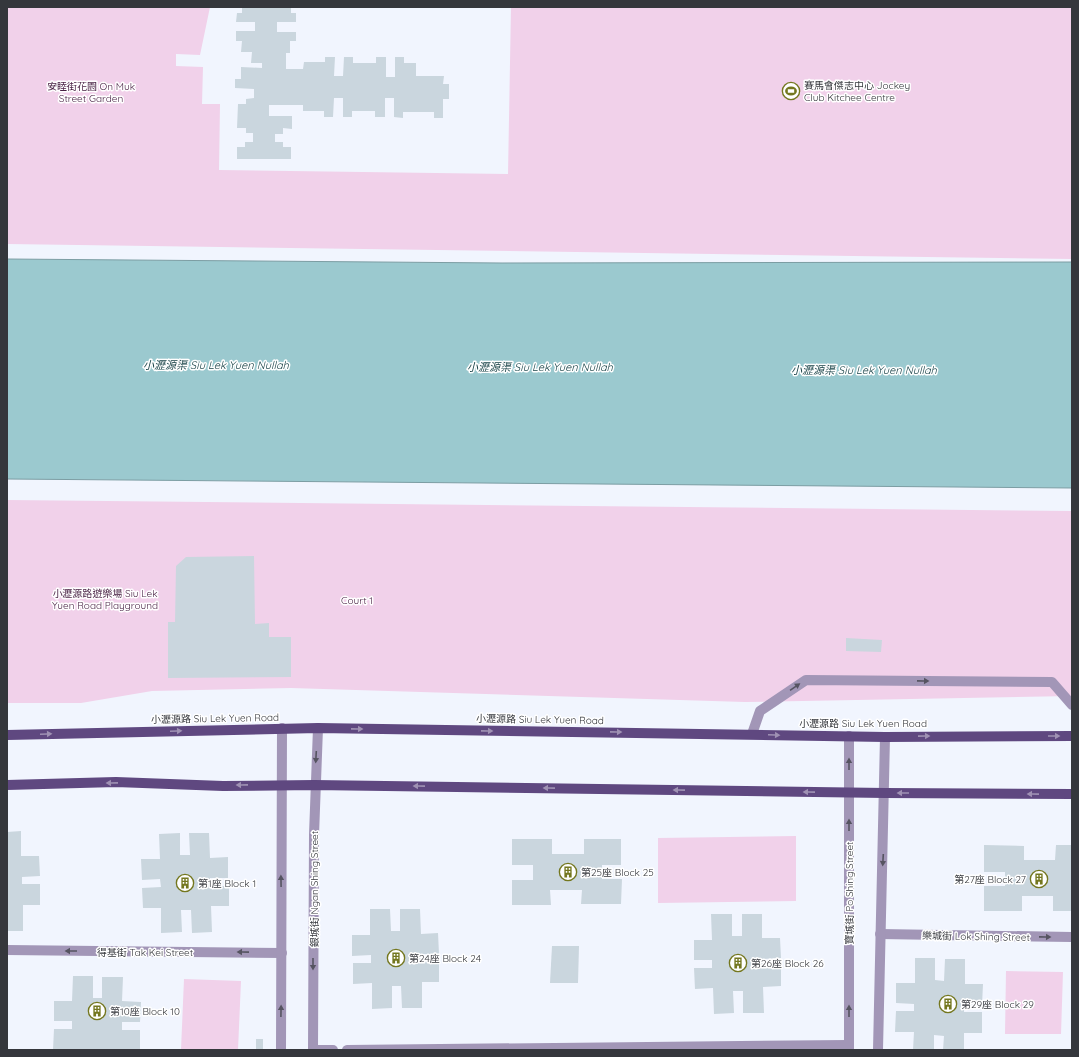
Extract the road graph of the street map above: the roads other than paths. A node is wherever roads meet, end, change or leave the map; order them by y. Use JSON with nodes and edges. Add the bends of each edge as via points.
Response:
{"nodes":[{"id":1,"x":1072,"y":705,"type":"edge"},
{"id":2,"x":282,"y":728,"type":"junction"},
{"id":3,"x":318,"y":728,"type":"junction"},
{"id":4,"x":752,"y":734,"type":"junction"},
{"id":5,"x":7,"y":736,"type":"edge"},
{"id":6,"x":849,"y":736,"type":"junction"},
{"id":7,"x":1072,"y":736,"type":"edge"},
{"id":8,"x":885,"y":737,"type":"junction"},
{"id":9,"x":7,"y":785,"type":"edge"},
{"id":10,"x":281,"y":785,"type":"junction"},
{"id":11,"x":314,"y":785,"type":"junction"},
{"id":12,"x":848,"y":792,"type":"junction"},
{"id":13,"x":885,"y":793,"type":"junction"},
{"id":14,"x":1072,"y":794,"type":"edge"},
{"id":15,"x":880,"y":934,"type":"junction"},
{"id":16,"x":1072,"y":937,"type":"edge"},
{"id":17,"x":7,"y":950,"type":"edge"},
{"id":18,"x":282,"y":953,"type":"junction"},
{"id":19,"x":848,"y":1048,"type":"edge"},
{"id":20,"x":281,"y":1050,"type":"edge"},
{"id":21,"x":313,"y":1050,"type":"edge"},
{"id":22,"x":333,"y":1050,"type":"edge"},
{"id":23,"x":347,"y":1050,"type":"edge"},
{"id":24,"x":878,"y":1050,"type":"edge"}],
"edges":[{"from":4,"to":1,"type":"street","one_way":true,"via":[[760,711],[806,680],[1052,682]]},
{"from":2,"to":3,"type":"main road","name":"小瀝源路 Siu Lek Yuen Road"},
{"from":5,"to":2,"type":"main road","name":"小瀝源路 Siu Lek Yuen Road","one_way":true},
{"from":2,"to":10,"type":"street"},
{"from":3,"to":4,"type":"main road","name":"小瀝源路 Siu Lek Yuen Road","one_way":true},
{"from":3,"to":11,"type":"street","name":"銀城街 Ngan Shing Street","one_way":true},
{"from":4,"to":6,"type":"main road","name":"小瀝源路 Siu Lek Yuen Road","one_way":true},
{"from":6,"to":8,"type":"main road","name":"小瀝源路 Siu Lek Yuen Road"},
{"from":12,"to":6,"type":"street","name":"寶城街 Po Shing Street","one_way":true},
{"from":8,"to":7,"type":"main road","name":"小瀝源路 Siu Lek Yuen Road","one_way":true},
{"from":8,"to":13,"type":"street"},
{"from":10,"to":9,"type":"main road","one_way":true,"via":[[223,786],[116,782]]},
{"from":10,"to":11,"type":"main road"},
{"from":18,"to":10,"type":"street","one_way":true},
{"from":12,"to":11,"type":"main road","one_way":true},
{"from":11,"to":21,"type":"street","name":"銀城街 Ngan Shing Street","one_way":true},
{"from":12,"to":13,"type":"main road"},
{"from":19,"to":12,"type":"street","name":"寶城街 Po Shing Street","one_way":true},
{"from":14,"to":13,"type":"main road","one_way":true},
{"from":13,"to":15,"type":"street","one_way":true},
{"from":15,"to":16,"type":"street","name":"樂城街 Lok Shing Street","one_way":true},
{"from":15,"to":24,"type":"street"},
{"from":18,"to":17,"type":"street","name":"得基街 Tak Kei Street","one_way":true},
{"from":20,"to":18,"type":"street","one_way":true},
{"from":19,"to":23,"type":"street"},
{"from":21,"to":22,"type":"street"}]}
